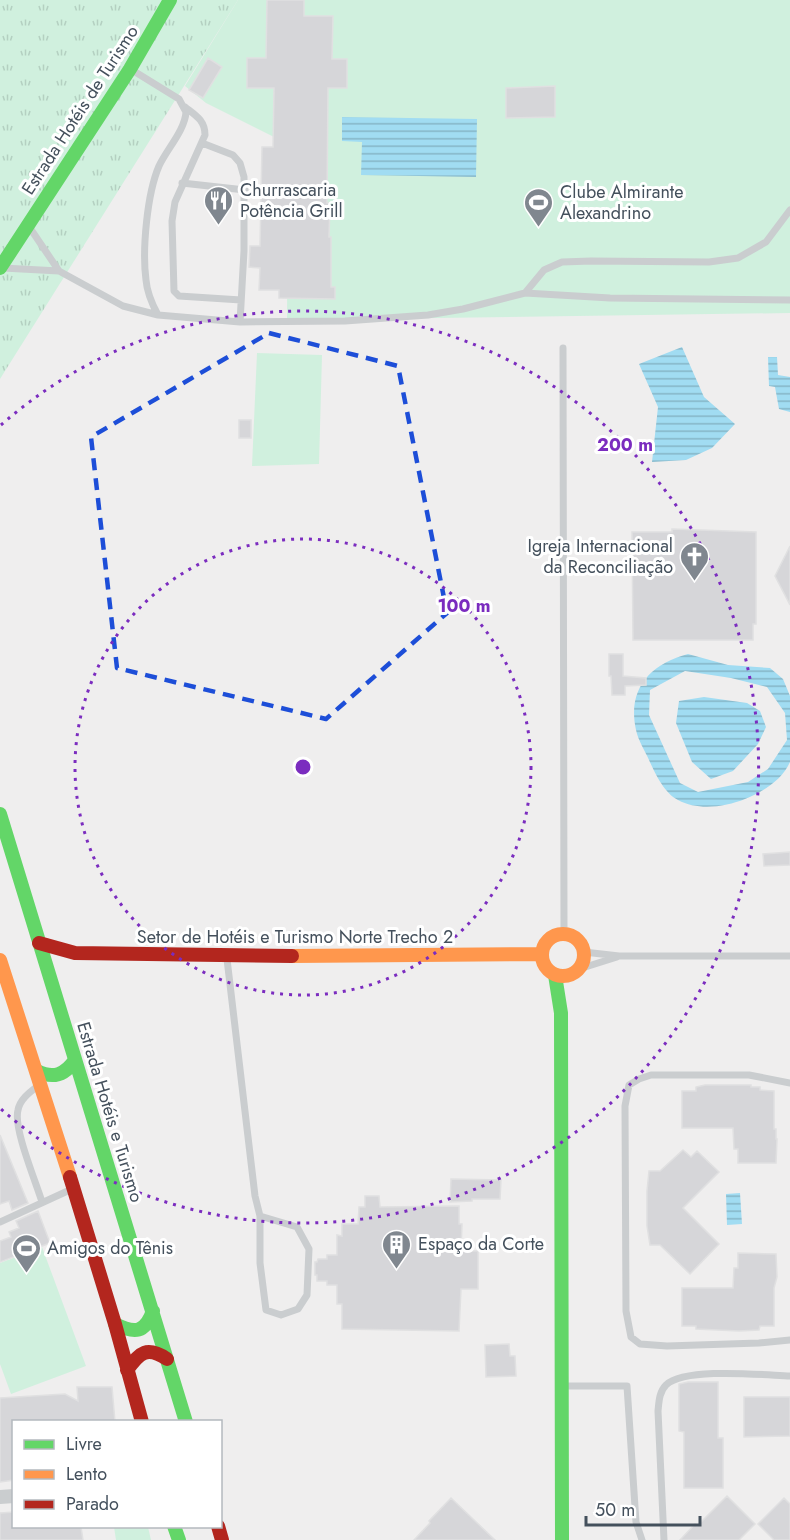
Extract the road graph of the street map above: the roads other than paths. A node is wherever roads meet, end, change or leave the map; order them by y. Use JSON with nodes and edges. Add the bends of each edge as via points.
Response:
{"nodes":[{"id":1,"x":170,"y":0,"type":"edge"},
{"id":2,"x":130,"y":69,"type":"junction"},
{"id":3,"x":184,"y":107,"type":"junction"},
{"id":4,"x":202,"y":143,"type":"junction"},
{"id":5,"x":182,"y":183,"type":"junction"},
{"id":6,"x":244,"y":190,"type":"junction"},
{"id":7,"x":790,"y":210,"type":"edge"},
{"id":8,"x":28,"y":224,"type":"junction"},
{"id":9,"x":0,"y":268,"type":"edge"},
{"id":10,"x":59,"y":271,"type":"junction"},
{"id":11,"x":525,"y":293,"type":"junction"},
{"id":12,"x":241,"y":300,"type":"junction"},
{"id":13,"x":790,"y":300,"type":"edge"},
{"id":14,"x":158,"y":315,"type":"junction"},
{"id":15,"x":240,"y":322,"type":"junction"},
{"id":16,"x":562,"y":348,"type":"dead end"},
{"id":17,"x":0,"y":814,"type":"edge"},
{"id":18,"x":564,"y":934,"type":"junction"},
{"id":19,"x":39,"y":943,"type":"junction"},
{"id":20,"x":584,"y":952,"type":"junction"},
{"id":21,"x":226,"y":956,"type":"junction"},
{"id":22,"x":619,"y":956,"type":"junction"},
{"id":23,"x":790,"y":956,"type":"edge"},
{"id":24,"x":543,"y":959,"type":"junction"},
{"id":25,"x":0,"y":960,"type":"edge"},
{"id":26,"x":63,"y":965,"type":"junction"},
{"id":27,"x":576,"y":972,"type":"junction"},
{"id":28,"x":555,"y":975,"type":"junction"},
{"id":29,"x":3,"y":980,"type":"edge"},
{"id":30,"x":561,"y":1012,"type":"junction"},
{"id":31,"x":75,"y":1060,"type":"junction"},
{"id":32,"x":39,"y":1077,"type":"junction"},
{"id":33,"x":790,"y":1083,"type":"edge"},
{"id":34,"x":72,"y":1189,"type":"junction"},
{"id":35,"x":42,"y":1202,"type":"junction"},
{"id":36,"x":260,"y":1216,"type":"junction"},
{"id":37,"x":0,"y":1222,"type":"edge"},
{"id":38,"x":153,"y":1311,"type":"junction"},
{"id":39,"x":114,"y":1324,"type":"junction"},
{"id":40,"x":790,"y":1340,"type":"edge"},
{"id":41,"x":167,"y":1359,"type":"junction"},
{"id":42,"x":127,"y":1370,"type":"junction"},
{"id":43,"x":790,"y":1376,"type":"edge"},
{"id":44,"x":563,"y":1386,"type":"junction"},
{"id":45,"x":141,"y":1420,"type":"edge"},
{"id":46,"x":185,"y":1420,"type":"edge"},
{"id":47,"x":562,"y":1540,"type":"edge"},
{"id":48,"x":642,"y":1540,"type":"edge"},
{"id":49,"x":664,"y":1540,"type":"edge"}],
"edges":[{"from":1,"to":2,"type":"main road","name":"Estrada Hotéis de Turismo"},
{"from":2,"to":3,"type":"lane","via":[[179,99]]},
{"from":2,"to":8,"type":"main road","name":"Estrada Hotéis de Turismo"},
{"from":3,"to":4,"type":"lane","via":[[204,125]]},
{"from":3,"to":14,"type":"lane","via":[[185,117],[159,166],[148,209],[146,282]]},
{"from":4,"to":5,"type":"lane"},
{"from":4,"to":6,"type":"lane","via":[[236,158],[244,177]]},
{"from":5,"to":6,"type":"lane"},
{"from":5,"to":12,"type":"lane","via":[[172,221],[174,291],[179,296]]},
{"from":6,"to":12,"type":"lane"},
{"from":7,"to":11,"type":"lane","via":[[766,242],[738,258],[709,262],[562,262],[544,270]]},
{"from":8,"to":9,"type":"main road","name":"Estrada Hotéis de Turismo"},
{"from":8,"to":10,"type":"lane"},
{"from":9,"to":10,"type":"lane"},
{"from":10,"to":14,"type":"lane","via":[[123,306]]},
{"from":11,"to":13,"type":"lane"},
{"from":11,"to":15,"type":"lane","via":[[428,315]]},
{"from":12,"to":15,"type":"lane"},
{"from":14,"to":15,"type":"lane"},
{"from":16,"to":18,"type":"lane"},
{"from":17,"to":19,"type":"main road","name":"Estrada Hotéis e Turismo"},
{"from":18,"to":20,"type":"main road","via":[[577,939]]},
{"from":18,"to":24,"type":"main road","via":[[549,939],[544,945]]},
{"from":19,"to":26,"type":"main road","name":"Setor de Hotéis e Turismo Norte Trecho 2"},
{"from":19,"to":26,"type":"main road","name":"Estrada Hotéis e Turismo"},
{"from":20,"to":22,"type":"lane"},
{"from":20,"to":27,"type":"main road"},
{"from":21,"to":24,"type":"main road","name":"Setor de Hotéis e Turismo Norte Trecho 2","via":[[515,955]]},
{"from":21,"to":26,"type":"main road","name":"Setor de Hotéis e Turismo Norte Trecho 2"},
{"from":21,"to":36,"type":"lane"},
{"from":22,"to":23,"type":"lane"},
{"from":22,"to":27,"type":"lane"},
{"from":24,"to":28,"type":"main road"},
{"from":25,"to":29,"type":"main road"},
{"from":26,"to":31,"type":"main road","name":"Estrada Hotéis e Turismo"},
{"from":27,"to":28,"type":"main road"},
{"from":27,"to":30,"type":"main road"},
{"from":28,"to":30,"type":"main road"},
{"from":29,"to":32,"type":"main road"},
{"from":30,"to":44,"type":"main road"},
{"from":31,"to":32,"type":"main road","via":[[57,1076]]},
{"from":31,"to":38,"type":"main road","name":"Estrada Hotéis e Turismo"},
{"from":32,"to":34,"type":"main road"},
{"from":32,"to":35,"type":"lane","via":[[17,1111],[18,1127]]},
{"from":33,"to":40,"type":"lane","via":[[749,1075],[651,1075],[629,1085],[625,1106],[626,1311],[631,1337],[640,1344],[667,1346]]},
{"from":34,"to":35,"type":"lane"},
{"from":34,"to":39,"type":"main road"},
{"from":35,"to":37,"type":"lane"},
{"from":36,"to":36,"type":"lane","via":[[266,1310],[281,1315],[298,1309],[307,1295],[309,1249],[297,1227]]},
{"from":38,"to":39,"type":"main road","via":[[141,1330],[130,1332]]},
{"from":38,"to":41,"type":"main road","name":"Estrada Hotéis e Turismo"},
{"from":39,"to":42,"type":"main road"},
{"from":41,"to":42,"type":"main road","via":[[152,1350],[143,1352]]},
{"from":41,"to":46,"type":"main road","name":"Estrada Hotéis e Turismo"},
{"from":42,"to":45,"type":"main road"},
{"from":43,"to":49,"type":"lane","via":[[698,1375],[676,1379],[664,1388],[658,1411]]},
{"from":44,"to":47,"type":"main road"},
{"from":44,"to":48,"type":"lane","via":[[627,1386],[636,1522]]}]}
